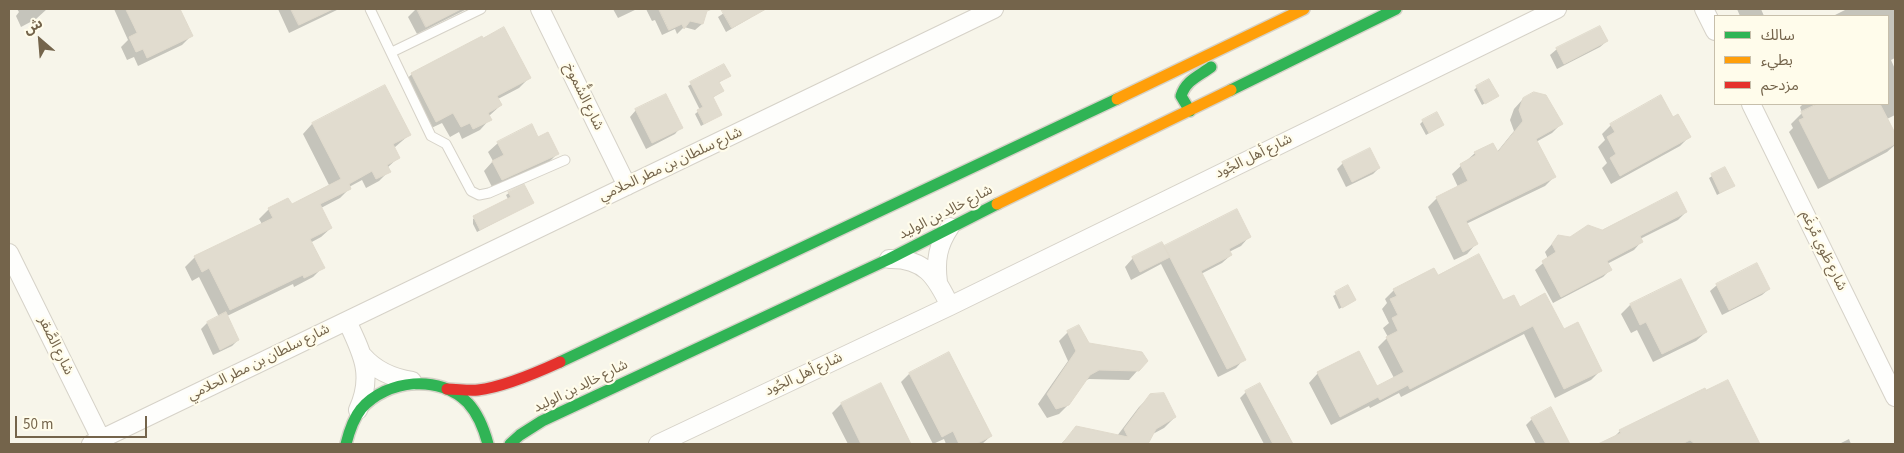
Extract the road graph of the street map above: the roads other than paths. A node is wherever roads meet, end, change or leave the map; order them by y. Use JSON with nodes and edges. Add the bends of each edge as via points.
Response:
{"nodes":[{"id":1,"x":370,"y":9,"type":"edge"},
{"id":2,"x":481,"y":9,"type":"edge"},
{"id":3,"x":540,"y":9,"type":"edge"},
{"id":4,"x":994,"y":9,"type":"edge"},
{"id":5,"x":1304,"y":9,"type":"edge"},
{"id":6,"x":1396,"y":9,"type":"edge"},
{"id":7,"x":1557,"y":9,"type":"edge"},
{"id":8,"x":1704,"y":9,"type":"edge"},
{"id":9,"x":1714,"y":29,"type":"edge"},
{"id":10,"x":1221,"y":50,"type":"junction"},
{"id":11,"x":392,"y":52,"type":"junction"},
{"id":12,"x":1751,"y":105,"type":"edge"},
{"id":13,"x":1190,"y":111,"type":"junction"},
{"id":14,"x":565,"y":160,"type":"dead end"},
{"id":15,"x":627,"y":186,"type":"junction"},
{"id":16,"x":950,"y":227,"type":"junction"},
{"id":17,"x":9,"y":253,"type":"edge"},
{"id":18,"x":889,"y":259,"type":"junction"},
{"id":19,"x":938,"y":282,"type":"junction"},
{"id":20,"x":950,"y":306,"type":"junction"},
{"id":21,"x":347,"y":321,"type":"junction"},
{"id":22,"x":363,"y":356,"type":"junction"},
{"id":23,"x":424,"y":383,"type":"junction"},
{"id":24,"x":447,"y":389,"type":"junction"},
{"id":25,"x":1895,"y":397,"type":"edge"},
{"id":26,"x":352,"y":424,"type":"junction"},
{"id":27,"x":96,"y":442,"type":"edge"},
{"id":28,"x":340,"y":444,"type":"edge"},
{"id":29,"x":346,"y":444,"type":"edge"},
{"id":30,"x":488,"y":444,"type":"edge"},
{"id":31,"x":510,"y":444,"type":"edge"},
{"id":32,"x":658,"y":444,"type":"edge"}],
"edges":[{"from":1,"to":11,"type":"lane"},
{"from":2,"to":11,"type":"lane"},
{"from":3,"to":15,"type":"street","name":"شارع الشُّموخ"},
{"from":4,"to":15,"type":"street","name":"شارع سلطان بن مطر الحلامي"},
{"from":5,"to":10,"type":"street","name":"شارع خالِد بن الوليد"},
{"from":6,"to":13,"type":"street","name":"شارع خالِد بن الوليد"},
{"from":7,"to":20,"type":"street","name":"شارع أهل الجُود"},
{"from":8,"to":9,"type":"street"},
{"from":10,"to":13,"type":"street","via":[[1210,68],[1182,89],[1181,96]]},
{"from":10,"to":24,"type":"street","name":"شارع خالِد بن الوليد","via":[[541,371],[478,390]]},
{"from":11,"to":14,"type":"lane","via":[[431,136],[446,144],[471,191],[479,195],[489,193]]},
{"from":12,"to":25,"type":"street","name":"شارع طَوي مُرغَم"},
{"from":13,"to":16,"type":"street","name":"شارع خالِد بن الوليد"},
{"from":15,"to":21,"type":"street","name":"شارع سلطان بن مطر الحلامي"},
{"from":16,"to":18,"type":"street","name":"شارع خالِد بن الوليد"},
{"from":16,"to":19,"type":"street","via":[[937,253]]},
{"from":17,"to":27,"type":"street","name":"شارع الصَّقر"},
{"from":18,"to":19,"type":"street","via":[[922,266]]},
{"from":18,"to":31,"type":"street","name":"شارع خالِد بن الوليد","via":[[542,421]]},
{"from":19,"to":20,"type":"street"},
{"from":20,"to":32,"type":"street","name":"شارع أهل الجُود"},
{"from":21,"to":22,"type":"street","name":"شارع سلطان بن مطر الحلامي"},
{"from":21,"to":27,"type":"street","name":"شارع سلطان بن مطر الحلامي"},
{"from":22,"to":23,"type":"street","name":"شارع سلطان بن مطر الحلامي","via":[[383,373]]},
{"from":22,"to":26,"type":"street","name":"شارع سلطان بن مطر الحلامي","via":[[366,387]]},
{"from":23,"to":24,"type":"street"},
{"from":23,"to":26,"type":"street","via":[[396,386],[384,392],[372,399]]},
{"from":24,"to":30,"type":"street","via":[[475,412]]},
{"from":26,"to":28,"type":"street"},
{"from":26,"to":29,"type":"street"}]}
